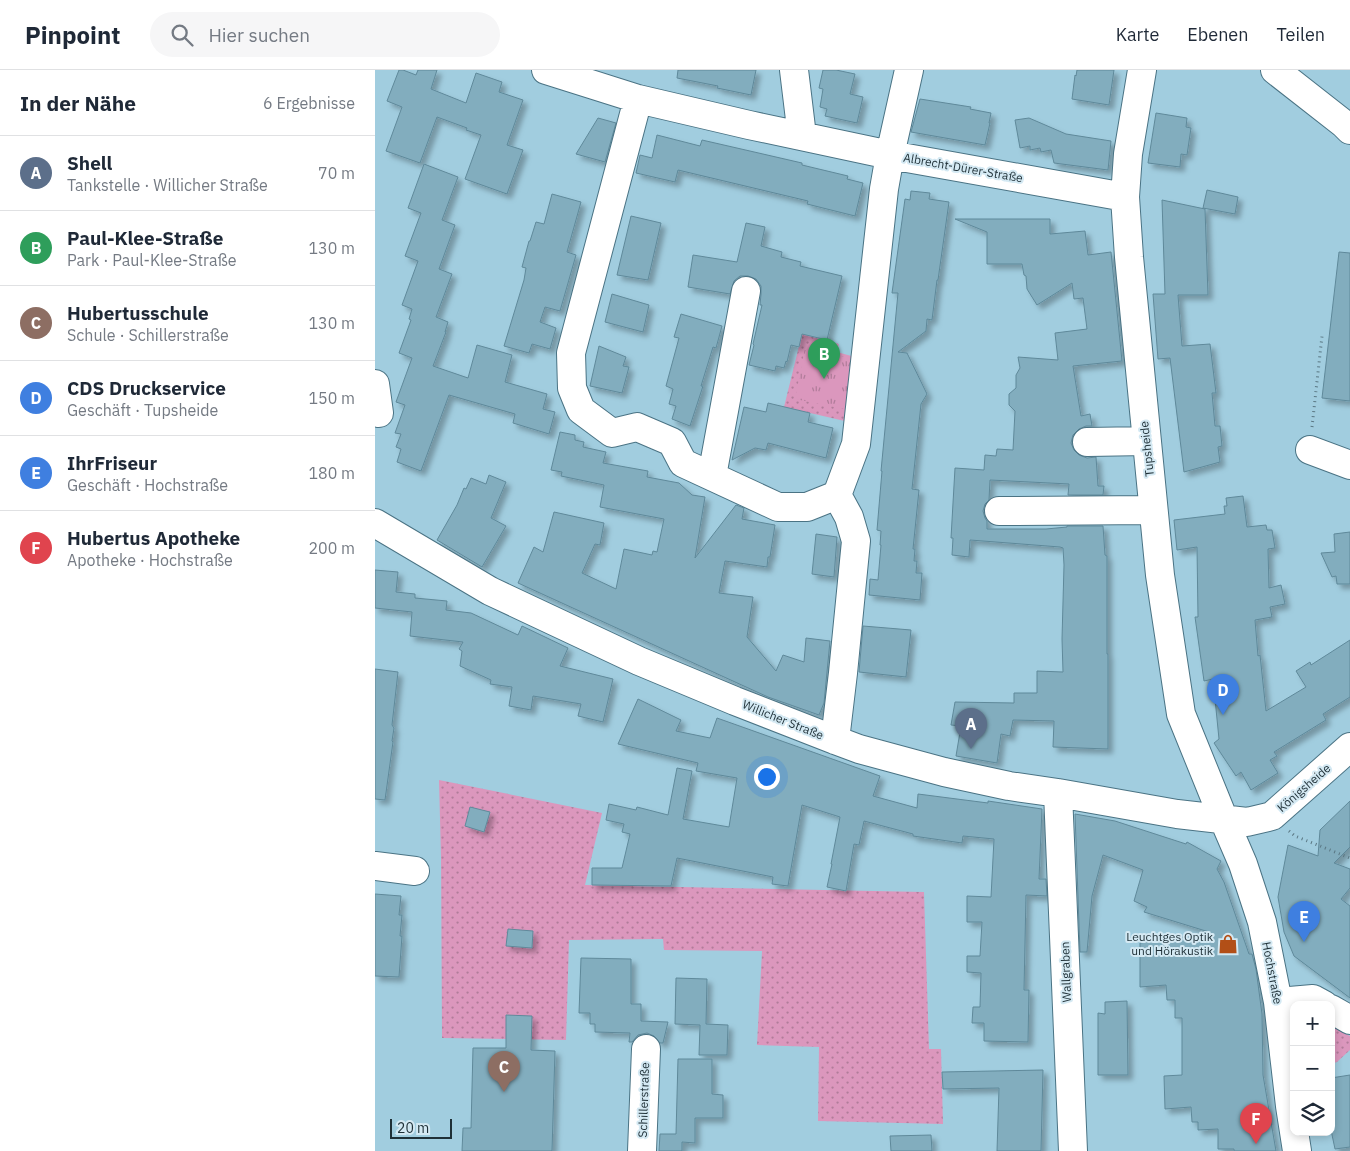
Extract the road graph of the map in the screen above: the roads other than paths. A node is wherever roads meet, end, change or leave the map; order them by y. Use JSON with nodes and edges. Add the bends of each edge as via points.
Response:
{"nodes":[{"id":1,"x":546,"y":70,"type":"edge"},
{"id":2,"x":794,"y":70,"type":"edge"},
{"id":3,"x":909,"y":70,"type":"edge"},
{"id":4,"x":1142,"y":70,"type":"edge"},
{"id":5,"x":1275,"y":70,"type":"edge"},
{"id":6,"x":638,"y":98,"type":"junction"},
{"id":7,"x":1348,"y":125,"type":"edge"},
{"id":8,"x":802,"y":136,"type":"junction"},
{"id":9,"x":890,"y":155,"type":"junction"},
{"id":10,"x":1125,"y":197,"type":"junction"},
{"id":11,"x":745,"y":291,"type":"dead end"},
{"id":12,"x":375,"y":384,"type":"edge"},
{"id":13,"x":379,"y":413,"type":"dead end"},
{"id":14,"x":1147,"y":441,"type":"junction"},
{"id":15,"x":1087,"y":442,"type":"dead end"},
{"id":16,"x":1309,"y":450,"type":"road end"},
{"id":17,"x":1350,"y":465,"type":"edge"},
{"id":18,"x":713,"y":476,"type":"junction"},
{"id":19,"x":837,"y":495,"type":"junction"},
{"id":20,"x":1153,"y":510,"type":"junction"},
{"id":21,"x":999,"y":511,"type":"dead end"},
{"id":22,"x":375,"y":523,"type":"edge"},
{"id":23,"x":835,"y":740,"type":"junction"},
{"id":24,"x":1350,"y":747,"type":"edge"},
{"id":25,"x":1058,"y":793,"type":"junction"},
{"id":26,"x":1224,"y":820,"type":"junction"},
{"id":27,"x":375,"y":866,"type":"edge"},
{"id":28,"x":415,"y":871,"type":"dead end"},
{"id":29,"x":1317,"y":1001,"type":"edge"},
{"id":30,"x":1278,"y":1002,"type":"junction"},
{"id":31,"x":1335,"y":1011,"type":"edge"},
{"id":32,"x":1350,"y":1020,"type":"edge"},
{"id":33,"x":646,"y":1049,"type":"dead end"},
{"id":34,"x":642,"y":1151,"type":"edge"},
{"id":35,"x":1073,"y":1151,"type":"edge"},
{"id":36,"x":1297,"y":1151,"type":"edge"}],
"edges":[{"from":1,"to":6,"type":"street","name":"Albrecht-Dürer-Straße"},
{"from":2,"to":8,"type":"street"},
{"from":3,"to":9,"type":"street"},
{"from":4,"to":10,"type":"street","name":"Tupsheide","via":[[1128,154]]},
{"from":5,"to":7,"type":"street"},
{"from":6,"to":8,"type":"street","name":"Albrecht-Dürer-Straße"},
{"from":6,"to":18,"type":"street","via":[[571,354],[572,388],[581,410],[612,433],[637,427],[672,442],[683,463]]},
{"from":8,"to":9,"type":"street","name":"Albrecht-Dürer-Straße"},
{"from":9,"to":10,"type":"street","name":"Albrecht-Dürer-Straße"},
{"from":9,"to":19,"type":"street","via":[[857,444]]},
{"from":10,"to":14,"type":"street","name":"Tupsheide"},
{"from":11,"to":18,"type":"street"},
{"from":12,"to":13,"type":"street"},
{"from":14,"to":15,"type":"street"},
{"from":14,"to":20,"type":"street","name":"Tupsheide"},
{"from":16,"to":17,"type":"street"},
{"from":18,"to":19,"type":"street","via":[[778,507],[807,507]]},
{"from":19,"to":23,"type":"street","via":[[849,517],[856,541]]},
{"from":20,"to":21,"type":"street"},
{"from":20,"to":26,"type":"street","name":"Tupsheide","via":[[1181,714]]},
{"from":22,"to":23,"type":"street","name":"Willicher Straße","via":[[490,591],[555,622],[735,701]]},
{"from":23,"to":25,"type":"street","name":"Willicher Straße","via":[[944,772]]},
{"from":24,"to":26,"type":"street","name":"Königsheide","via":[[1272,816],[1247,822]]},
{"from":25,"to":26,"type":"street","name":"Willicher Straße"},
{"from":25,"to":35,"type":"street","name":"Wallgraben"},
{"from":26,"to":30,"type":"street","name":"Hochstraße","via":[[1262,922]]},
{"from":27,"to":28,"type":"street"},
{"from":29,"to":30,"type":"street"},
{"from":30,"to":36,"type":"street","name":"Hochstraße"},
{"from":31,"to":32,"type":"street"},
{"from":33,"to":34,"type":"street","name":"Schillerstraße"}]}
